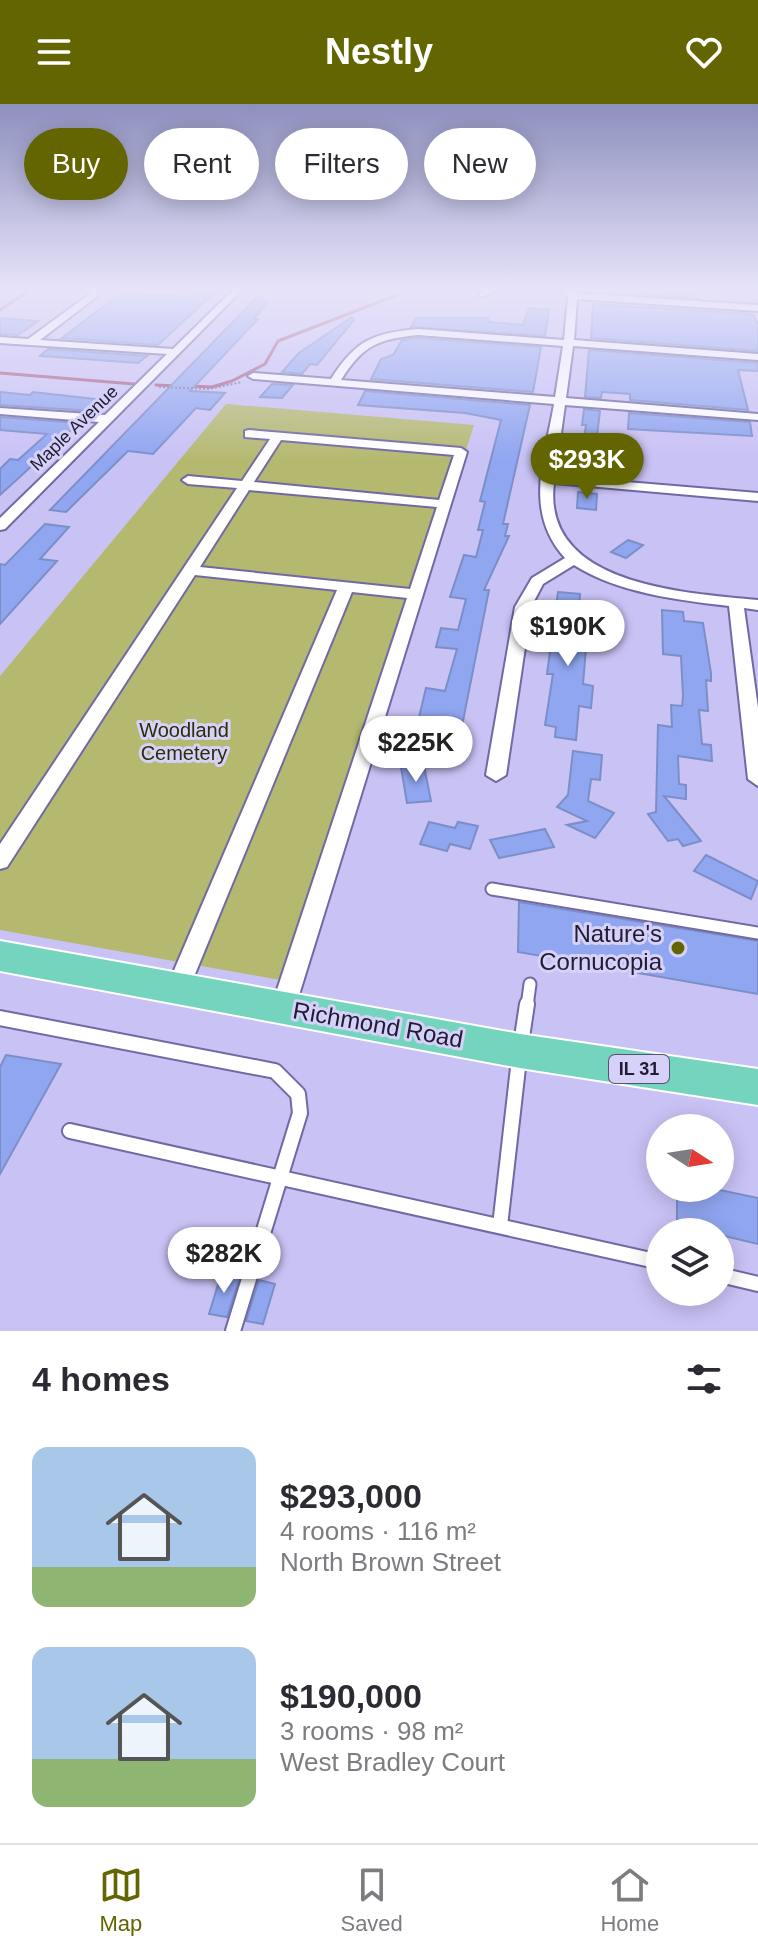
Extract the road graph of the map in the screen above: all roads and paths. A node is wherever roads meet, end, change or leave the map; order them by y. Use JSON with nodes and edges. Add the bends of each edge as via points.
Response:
{"nodes":[{"id":1,"x":88,"y":345,"type":"edge"},
{"id":2,"x":183,"y":345,"type":"edge"},
{"id":3,"x":361,"y":345,"type":"edge"},
{"id":4,"x":569,"y":345,"type":"edge"},
{"id":5,"x":600,"y":345,"type":"edge"},
{"id":6,"x":176,"y":352,"type":"junction"},
{"id":7,"x":758,"y":357,"type":"edge"},
{"id":8,"x":253,"y":376,"type":"joint"},
{"id":9,"x":334,"y":383,"type":"junction"},
{"id":10,"x":142,"y":387,"type":"junction"},
{"id":11,"x":559,"y":401,"type":"junction"},
{"id":12,"x":0,"y":411,"type":"edge"},
{"id":13,"x":758,"y":417,"type":"edge"},
{"id":14,"x":110,"y":419,"type":"junction"},
{"id":15,"x":249,"y":434,"type":"dead end"},
{"id":16,"x":278,"y":436,"type":"junction"},
{"id":17,"x":550,"y":479,"type":"junction"},
{"id":18,"x":188,"y":480,"type":"dead end"},
{"id":19,"x":244,"y":485,"type":"junction"},
{"id":20,"x":758,"y":497,"type":"edge"},
{"id":21,"x":444,"y":504,"type":"junction"},
{"id":22,"x":0,"y":526,"type":"edge"},
{"id":23,"x":573,"y":559,"type":"junction"},
{"id":24,"x":190,"y":570,"type":"junction"},
{"id":25,"x":346,"y":587,"type":"junction"},
{"id":26,"x":416,"y":594,"type":"junction"},
{"id":27,"x":736,"y":603,"type":"junction"},
{"id":28,"x":758,"y":605,"type":"edge"},
{"id":29,"x":496,"y":775,"type":"dead end"},
{"id":30,"x":758,"y":779,"type":"edge"},
{"id":31,"x":0,"y":861,"type":"edge"},
{"id":32,"x":492,"y":889,"type":"dead end"},
{"id":33,"x":758,"y":933,"type":"edge"},
{"id":34,"x":0,"y":956,"type":"edge"},
{"id":35,"x":530,"y":984,"type":"dead end"},
{"id":36,"x":178,"y":989,"type":"junction"},
{"id":37,"x":283,"y":1008,"type":"junction"},
{"id":38,"x":0,"y":1018,"type":"edge"},
{"id":39,"x":520,"y":1051,"type":"junction"},
{"id":40,"x":758,"y":1087,"type":"edge"},
{"id":41,"x":70,"y":1131,"type":"dead end"},
{"id":42,"x":281,"y":1178,"type":"junction"},
{"id":43,"x":500,"y":1226,"type":"junction"},
{"id":44,"x":646,"y":1259,"type":"edge"},
{"id":45,"x":734,"y":1278,"type":"edge"},
{"id":46,"x":758,"y":1284,"type":"edge"},
{"id":47,"x":233,"y":1331,"type":"edge"}],
"edges":[{"from":1,"to":6,"type":"street"},
{"from":2,"to":6,"type":"street","name":"Maple Avenue"},
{"from":3,"to":9,"type":"street"},
{"from":4,"to":11,"type":"street"},
{"from":5,"to":7,"type":"street"},
{"from":6,"to":10,"type":"street","name":"Maple Avenue"},
{"from":8,"to":9,"type":"street"},
{"from":8,"to":10,"type":"path","via":[[226,388]]},
{"from":9,"to":11,"type":"street"},
{"from":10,"to":14,"type":"street","name":"Maple Avenue"},
{"from":11,"to":13,"type":"street"},
{"from":11,"to":17,"type":"street"},
{"from":12,"to":14,"type":"street"},
{"from":14,"to":22,"type":"street","name":"Maple Avenue"},
{"from":15,"to":16,"type":"street"},
{"from":16,"to":19,"type":"street"},
{"from":16,"to":21,"type":"street","via":[[461,452]]},
{"from":17,"to":20,"type":"street"},
{"from":17,"to":23,"type":"street","via":[[548,523]]},
{"from":18,"to":19,"type":"street"},
{"from":19,"to":21,"type":"street"},
{"from":19,"to":24,"type":"street"},
{"from":21,"to":26,"type":"street"},
{"from":23,"to":27,"type":"street","via":[[654,589]]},
{"from":23,"to":29,"type":"street","via":[[537,581],[523,607]]},
{"from":24,"to":25,"type":"street"},
{"from":24,"to":31,"type":"street"},
{"from":25,"to":26,"type":"street"},
{"from":25,"to":36,"type":"street"},
{"from":26,"to":37,"type":"street"},
{"from":27,"to":28,"type":"street"},
{"from":27,"to":30,"type":"street"},
{"from":32,"to":33,"type":"lane"},
{"from":34,"to":36,"type":"main road","name":"Richmond Road","number":"IL 31"},
{"from":35,"to":39,"type":"lane"},
{"from":36,"to":37,"type":"main road","name":"Richmond Road","number":"IL 31"},
{"from":37,"to":39,"type":"main road","name":"Richmond Road","number":"IL 31"},
{"from":38,"to":42,"type":"lane","via":[[275,1071],[298,1094],[300,1113]]},
{"from":39,"to":40,"type":"main road","name":"Richmond Road","number":"IL 31"},
{"from":39,"to":43,"type":"lane"},
{"from":41,"to":42,"type":"lane"},
{"from":42,"to":43,"type":"lane"},
{"from":42,"to":47,"type":"lane"},
{"from":43,"to":44,"type":"lane"},
{"from":45,"to":46,"type":"lane"}]}
